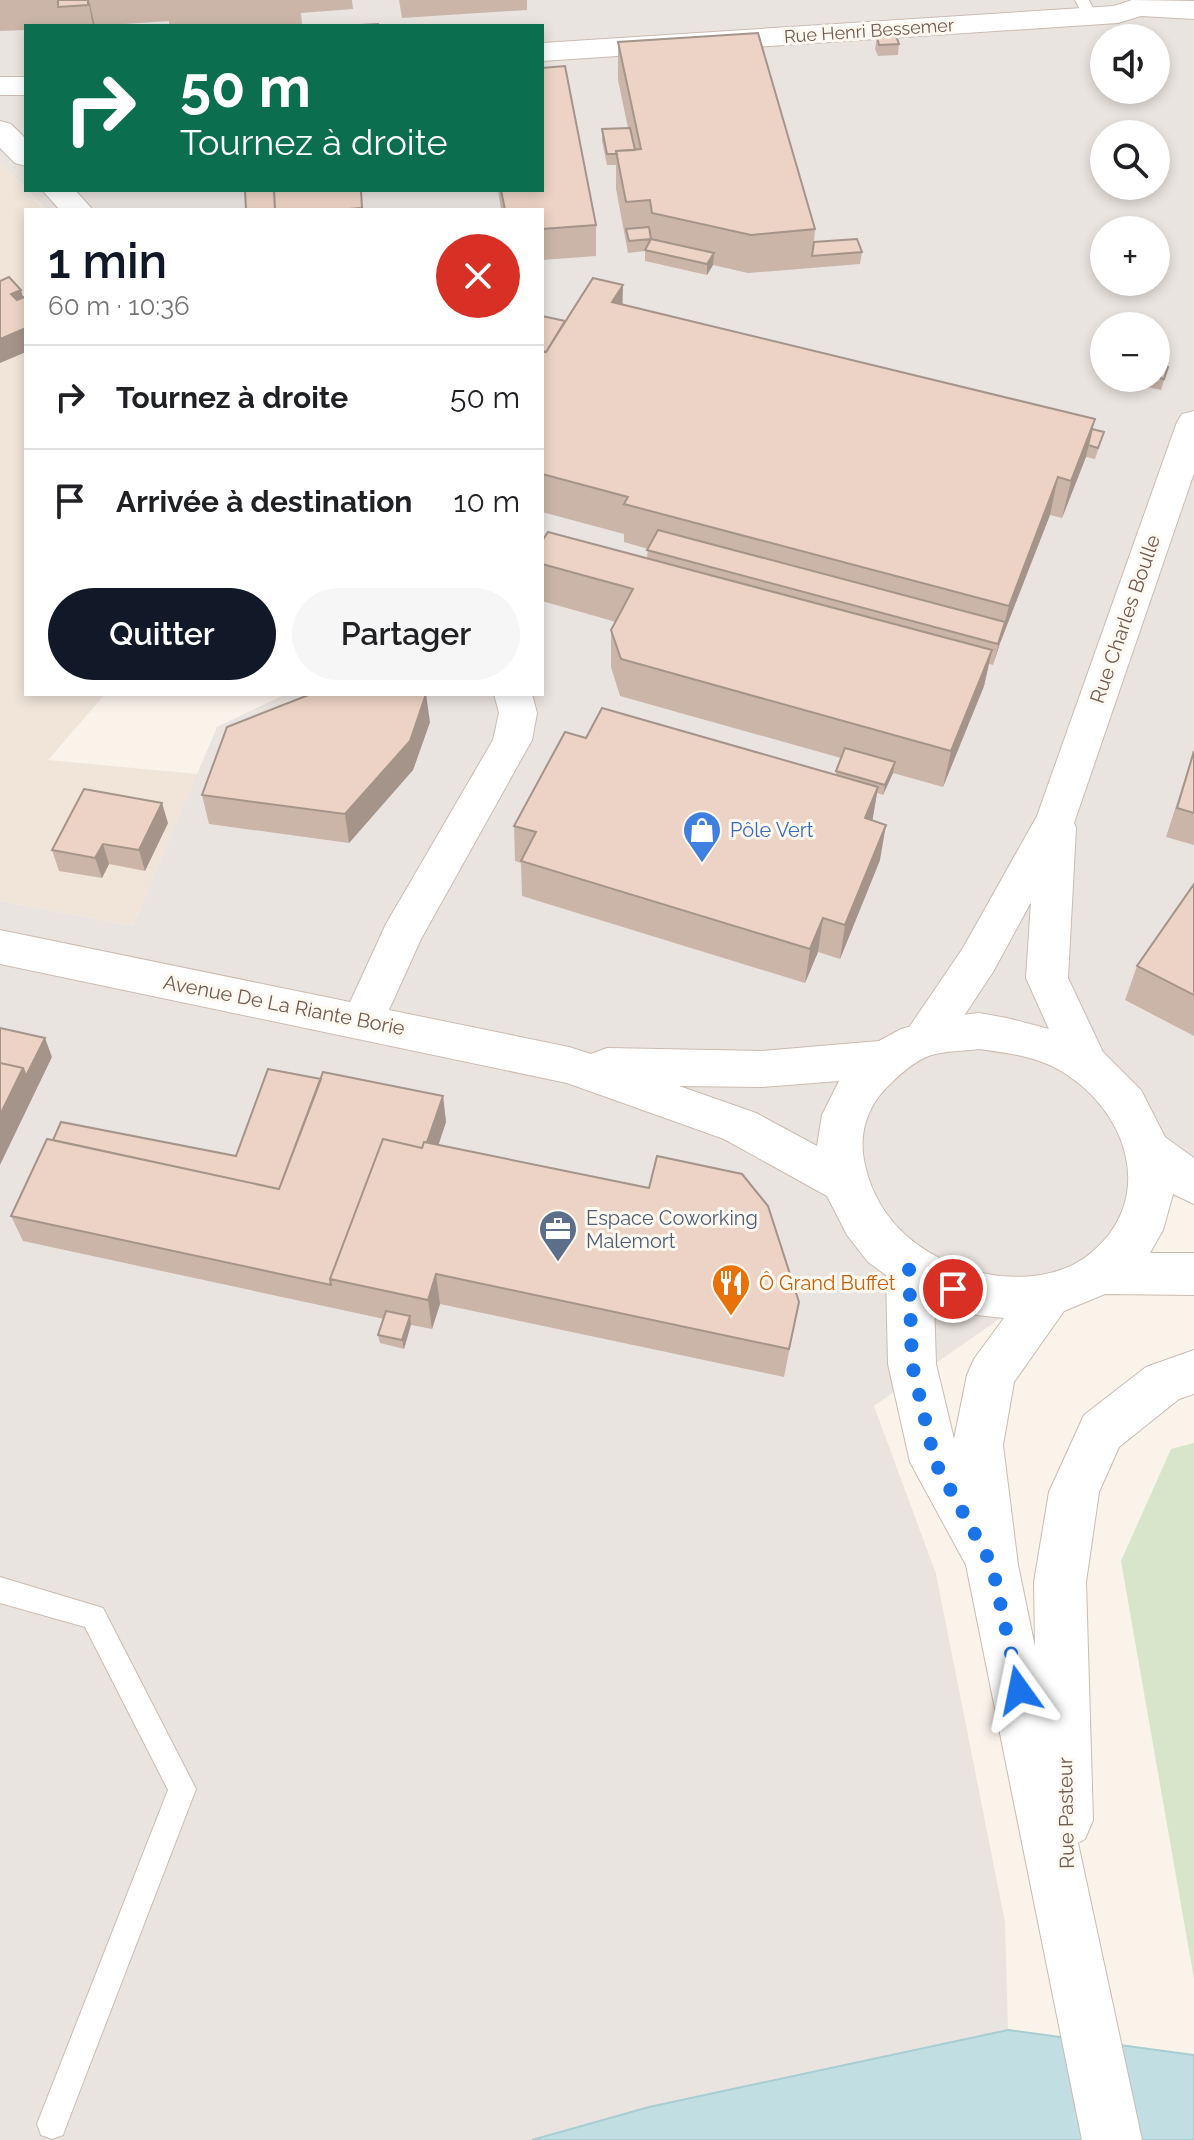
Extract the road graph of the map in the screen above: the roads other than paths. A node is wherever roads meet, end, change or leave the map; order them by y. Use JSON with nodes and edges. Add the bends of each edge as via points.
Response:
{"nodes":[{"id":1,"x":1097,"y":10,"type":"edge"},
{"id":2,"x":1194,"y":10,"type":"edge"},
{"id":3,"x":1194,"y":24,"type":"edge"},
{"id":4,"x":544,"y":52,"type":"edge"},
{"id":5,"x":0,"y":130,"type":"edge"},
{"id":6,"x":24,"y":155,"type":"edge"},
{"id":7,"x":60,"y":192,"type":"edge"},
{"id":8,"x":75,"y":208,"type":"edge"},
{"id":9,"x":1194,"y":422,"type":"edge"},
{"id":10,"x":514,"y":696,"type":"edge"},
{"id":11,"x":1057,"y":817,"type":"junction"},
{"id":12,"x":0,"y":947,"type":"edge"},
{"id":13,"x":364,"y":1020,"type":"junction"},
{"id":14,"x":925,"y":1039,"type":"junction"},
{"id":15,"x":885,"y":1059,"type":"junction"},
{"id":16,"x":569,"y":1065,"type":"junction"},
{"id":17,"x":1087,"y":1065,"type":"junction"},
{"id":18,"x":1150,"y":1151,"type":"junction"},
{"id":19,"x":842,"y":1182,"type":"junction"},
{"id":20,"x":1194,"y":1184,"type":"edge"},
{"id":21,"x":909,"y":1268,"type":"junction"},
{"id":22,"x":1104,"y":1273,"type":"junction"},
{"id":23,"x":1194,"y":1274,"type":"edge"},
{"id":24,"x":1048,"y":1295,"type":"junction"},
{"id":25,"x":1194,"y":1372,"type":"edge"},
{"id":26,"x":992,"y":1565,"type":"junction"},
{"id":27,"x":0,"y":1590,"type":"edge"},
{"id":28,"x":1068,"y":1930,"type":"junction"},
{"id":29,"x":52,"y":2124,"type":"dead end"},
{"id":30,"x":1112,"y":2140,"type":"edge"}],
"edges":[{"from":1,"to":2,"type":"street","name":"Rue Henri Bessemer"},
{"from":1,"to":3,"type":"street"},
{"from":1,"to":4,"type":"street","name":"Rue Henri Bessemer"},
{"from":5,"to":6,"type":"street"},
{"from":7,"to":8,"type":"street"},
{"from":9,"to":11,"type":"street","name":"Rue Charles Boulle"},
{"from":10,"to":13,"type":"street","via":[[518,713],[512,740],[401,936]]},
{"from":11,"to":14,"type":"street","name":"Rue Charles Boulle","via":[[978,960]]},
{"from":11,"to":17,"type":"street","name":"Rue Charles Boulle","via":[[1047,978]]},
{"from":12,"to":13,"type":"street","name":"Avenue De La Riante Borie"},
{"from":13,"to":16,"type":"street","name":"Avenue De La Riante Borie"},
{"from":14,"to":15,"type":"street"},
{"from":14,"to":17,"type":"street","via":[[979,1031],[1035,1039]]},
{"from":15,"to":16,"type":"street","name":"Avenue De La Riante Borie","via":[[762,1069]]},
{"from":15,"to":19,"type":"street","via":[[853,1093],[838,1135]]},
{"from":16,"to":19,"type":"street","name":"Avenue De La Riante Borie","via":[[740,1126]]},
{"from":17,"to":18,"type":"street","via":[[1127,1103]]},
{"from":18,"to":20,"type":"street"},
{"from":18,"to":22,"type":"street","via":[[1153,1196],[1137,1239]]},
{"from":19,"to":21,"type":"street","via":[[867,1229]]},
{"from":21,"to":24,"type":"street","via":[[953,1289],[988,1296]]},
{"from":21,"to":26,"type":"street","name":"Rue Pasteur","via":[[912,1364],[935,1462]]},
{"from":22,"to":23,"type":"street"},
{"from":22,"to":24,"type":"street"},
{"from":24,"to":26,"type":"street","name":"Rue Pasteur","via":[[991,1375],[978,1445]]},
{"from":25,"to":28,"type":"street","name":"Rue Pasteur","via":[[1163,1383],[1101,1431],[1074,1492],[1060,1582]]},
{"from":26,"to":28,"type":"street","name":"Rue Pasteur"},
{"from":27,"to":29,"type":"lane","via":[[94,1617],[182,1789]]},
{"from":28,"to":30,"type":"street","name":"Rue Pasteur"}]}
